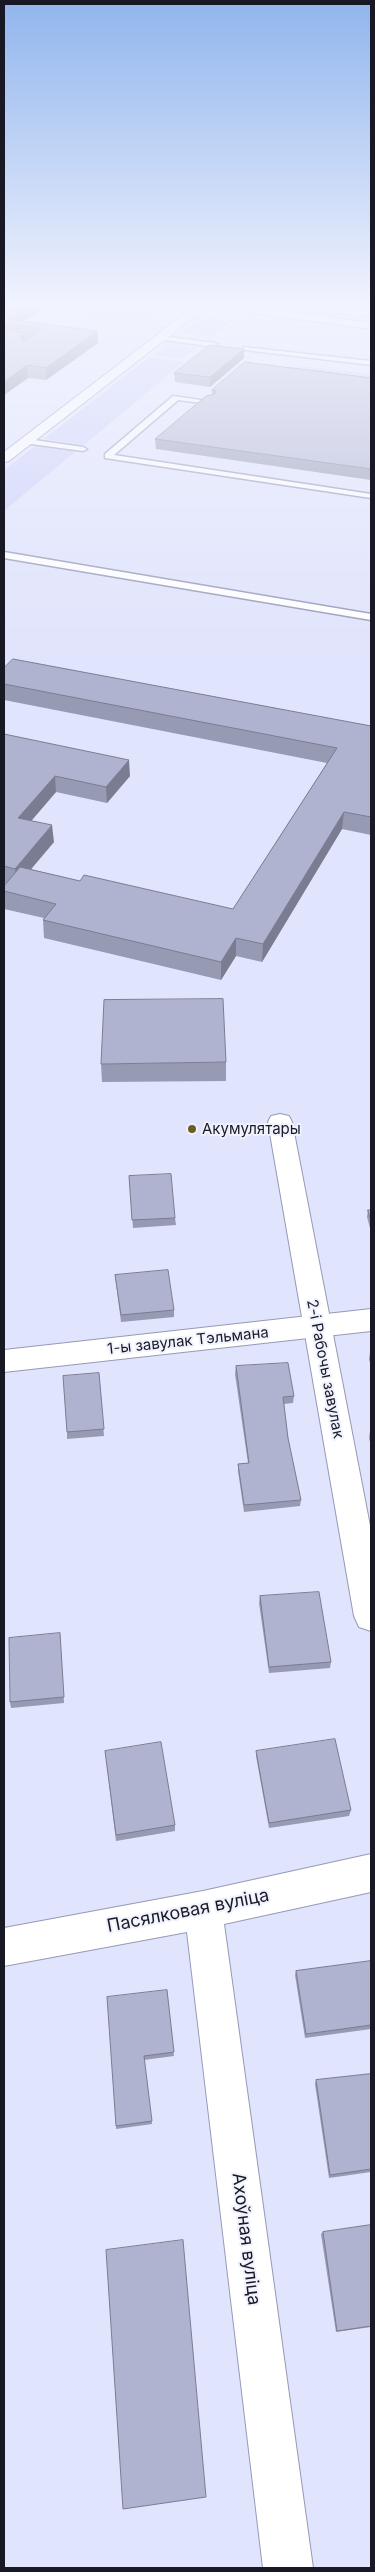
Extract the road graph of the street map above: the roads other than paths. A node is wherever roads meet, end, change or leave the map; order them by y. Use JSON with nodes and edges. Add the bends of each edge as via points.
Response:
{"nodes":[{"id":1,"x":53,"y":421,"type":"edge"},
{"id":2,"x":149,"y":421,"type":"edge"},
{"id":3,"x":27,"y":441,"type":"junction"},
{"id":4,"x":83,"y":449,"type":"dead end"},
{"id":5,"x":4,"y":458,"type":"edge"},
{"id":6,"x":371,"y":496,"type":"edge"},
{"id":7,"x":4,"y":555,"type":"edge"},
{"id":8,"x":371,"y":617,"type":"edge"},
{"id":9,"x":280,"y":1122,"type":"dead end"},
{"id":10,"x":371,"y":1320,"type":"edge"},
{"id":11,"x":316,"y":1327,"type":"junction"},
{"id":12,"x":4,"y":1361,"type":"edge"},
{"id":13,"x":371,"y":1616,"type":"edge"},
{"id":14,"x":371,"y":1873,"type":"edge"},
{"id":15,"x":204,"y":1910,"type":"junction"},
{"id":16,"x":4,"y":1947,"type":"edge"},
{"id":17,"x":288,"y":2568,"type":"edge"}],
"edges":[{"from":1,"to":3,"type":"main road"},
{"from":2,"to":6,"type":"lane","via":[[108,456]]},
{"from":3,"to":4,"type":"lane"},
{"from":3,"to":5,"type":"main road"},
{"from":7,"to":8,"type":"lane"},
{"from":9,"to":11,"type":"main road","name":"2-і Рабочы завулак"},
{"from":10,"to":11,"type":"main road","name":"1-ы завулак Тэльмана"},
{"from":11,"to":12,"type":"main road","name":"1-ы завулак Тэльмана"},
{"from":11,"to":13,"type":"main road","name":"2-і Рабочы завулак"},
{"from":14,"to":15,"type":"main road","name":"Пасялковая вуліца"},
{"from":15,"to":16,"type":"main road","name":"Пасялковая вуліца"},
{"from":15,"to":17,"type":"main road","name":"Ахоўная вуліца"}]}
